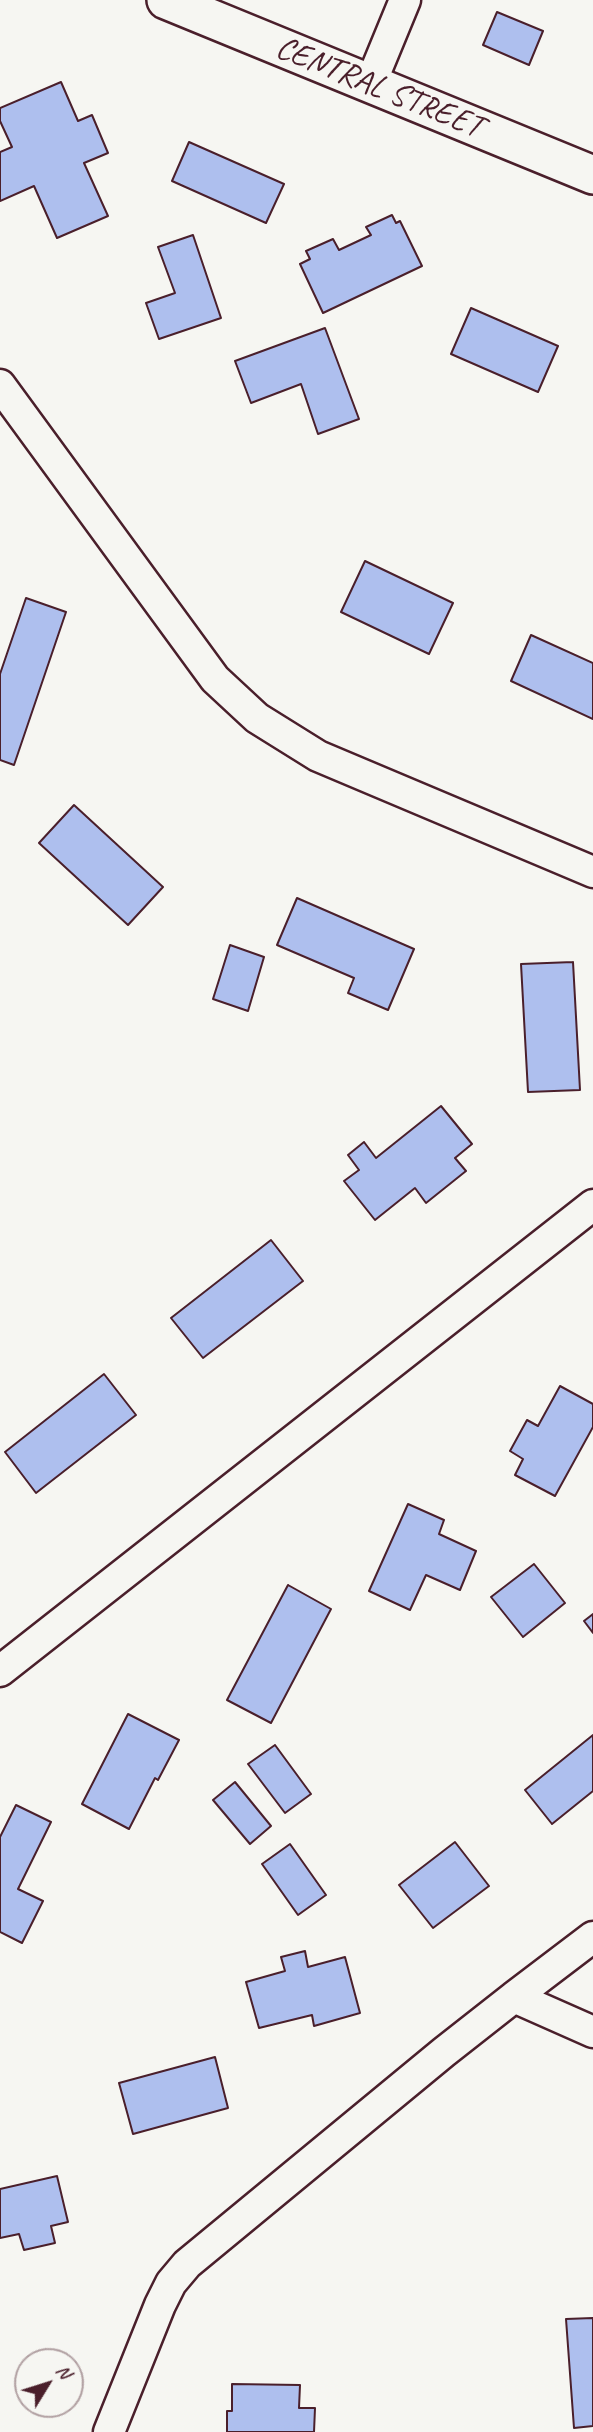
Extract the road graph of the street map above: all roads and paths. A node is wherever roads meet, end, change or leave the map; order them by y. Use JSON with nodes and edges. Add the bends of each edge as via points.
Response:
{"nodes":[{"id":1,"x":166,"y":0,"type":"edge"},
{"id":2,"x":405,"y":0,"type":"edge"},
{"id":3,"x":370,"y":85,"type":"junction"},
{"id":4,"x":593,"y":175,"type":"edge"},
{"id":5,"x":0,"y":385,"type":"edge"},
{"id":6,"x":593,"y":872,"type":"edge"},
{"id":7,"x":593,"y":1205,"type":"edge"},
{"id":8,"x":0,"y":1671,"type":"edge"},
{"id":9,"x":593,"y":1937,"type":"edge"},
{"id":10,"x":514,"y":1997,"type":"junction"},
{"id":11,"x":593,"y":2032,"type":"edge"},
{"id":12,"x":109,"y":2432,"type":"edge"}],
"edges":[{"from":1,"to":3,"type":"street","name":"CENTRAL STREET"},
{"from":2,"to":3,"type":"street"},
{"from":3,"to":4,"type":"street","name":"CENTRAL STREET"},
{"from":5,"to":6,"type":"street","via":[[215,679],[257,718],[318,756]]},
{"from":7,"to":8,"type":"street"},
{"from":9,"to":10,"type":"street"},
{"from":10,"to":11,"type":"street"},
{"from":10,"to":12,"type":"street","via":[[187,2264],[160,2305]]}]}
